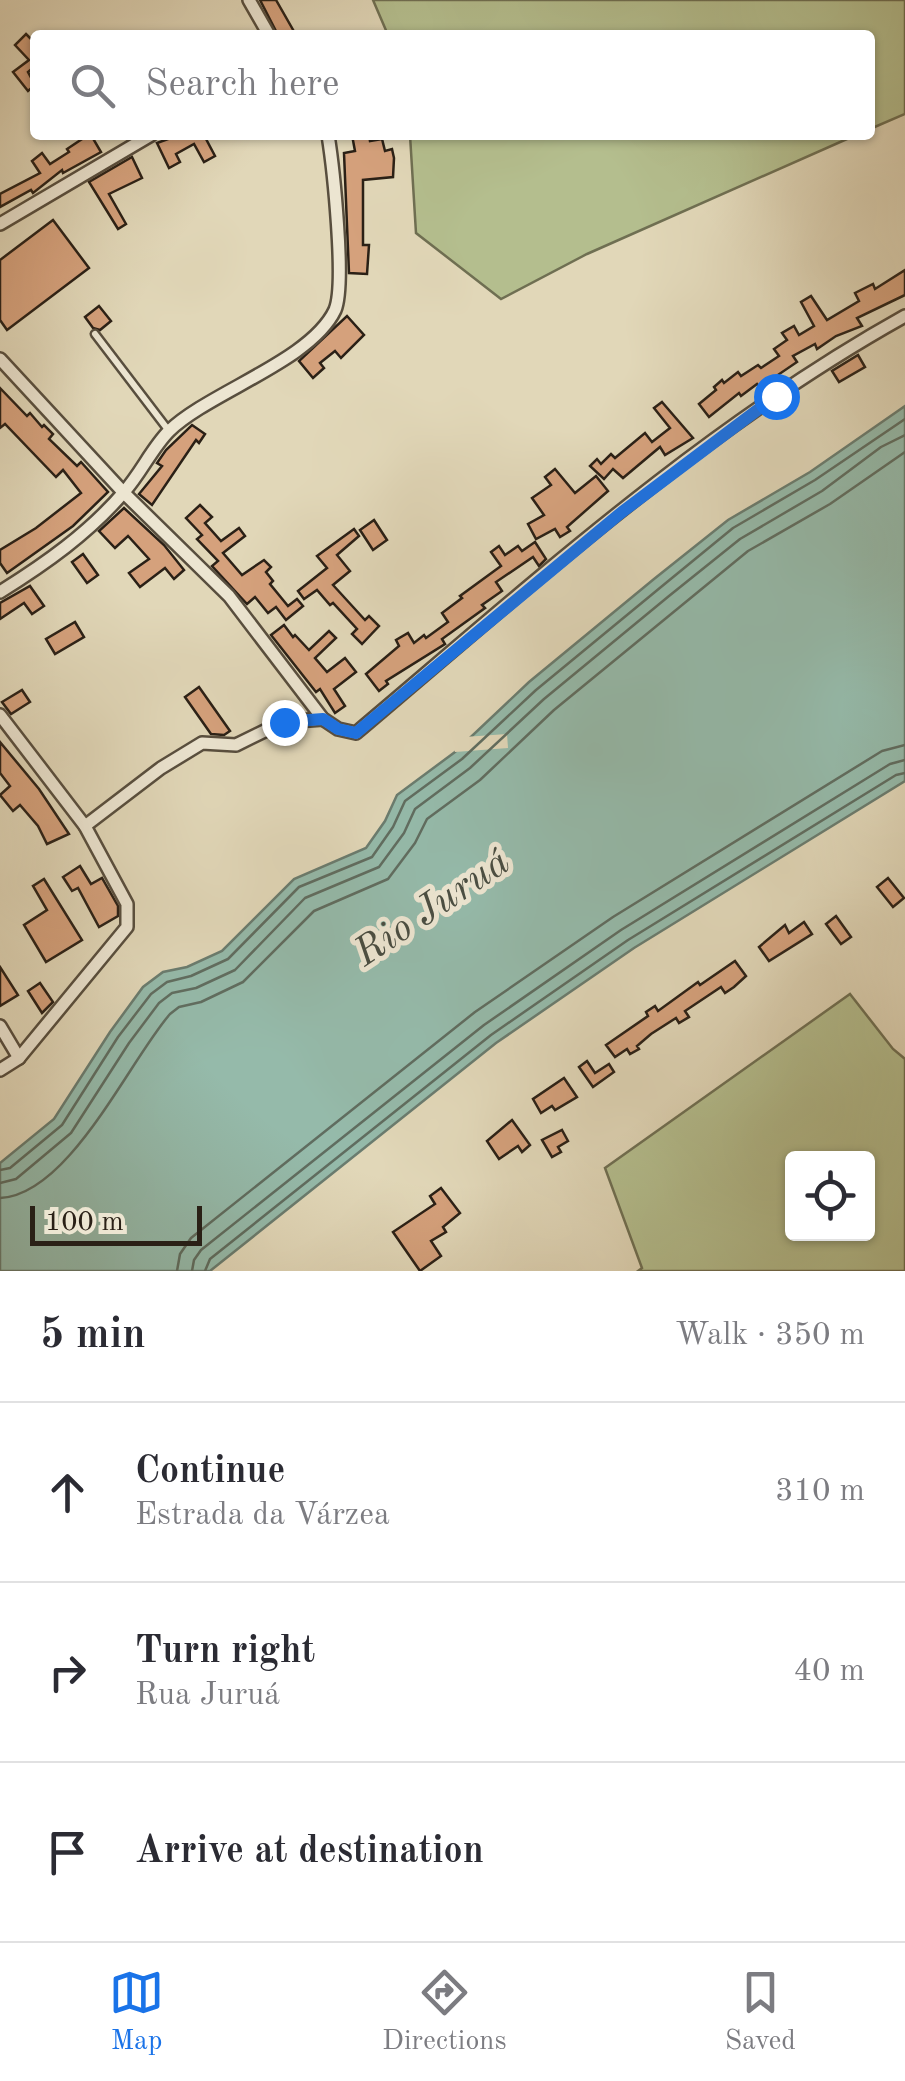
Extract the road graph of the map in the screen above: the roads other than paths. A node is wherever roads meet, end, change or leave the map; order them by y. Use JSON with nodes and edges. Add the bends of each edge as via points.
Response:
{"nodes":[{"id":1,"x":249,"y":0,"type":"edge"},
{"id":2,"x":265,"y":30,"type":"edge"},
{"id":3,"x":143,"y":140,"type":"edge"},
{"id":4,"x":329,"y":140,"type":"edge"},
{"id":5,"x":0,"y":224,"type":"edge"},
{"id":6,"x":905,"y":316,"type":"edge"},
{"id":7,"x":95,"y":334,"type":"dead end"},
{"id":8,"x":0,"y":358,"type":"edge"},
{"id":9,"x":170,"y":430,"type":"junction"},
{"id":10,"x":124,"y":493,"type":"junction"},
{"id":11,"x":0,"y":592,"type":"edge"},
{"id":12,"x":0,"y":716,"type":"edge"},
{"id":13,"x":323,"y":719,"type":"junction"},
{"id":14,"x":85,"y":826,"type":"junction"},
{"id":15,"x":0,"y":1026,"type":"edge"},
{"id":16,"x":19,"y":1058,"type":"junction"},
{"id":17,"x":0,"y":1070,"type":"edge"}],
"edges":[{"from":1,"to":2,"type":"street"},
{"from":3,"to":5,"type":"street"},
{"from":4,"to":9,"type":"street","via":[[336,308],[315,334]]},
{"from":6,"to":13,"type":"street","via":[[776,396],[622,512],[356,733]]},
{"from":7,"to":9,"type":"lane"},
{"from":8,"to":10,"type":"street"},
{"from":9,"to":10,"type":"street"},
{"from":10,"to":11,"type":"street","via":[[54,559]]},
{"from":10,"to":13,"type":"street","via":[[230,596]]},
{"from":12,"to":14,"type":"street"},
{"from":13,"to":14,"type":"street","via":[[284,722],[236,746],[202,744]]},
{"from":14,"to":16,"type":"street","via":[[127,904],[127,927]]},
{"from":15,"to":16,"type":"street"},
{"from":16,"to":17,"type":"street"}]}
